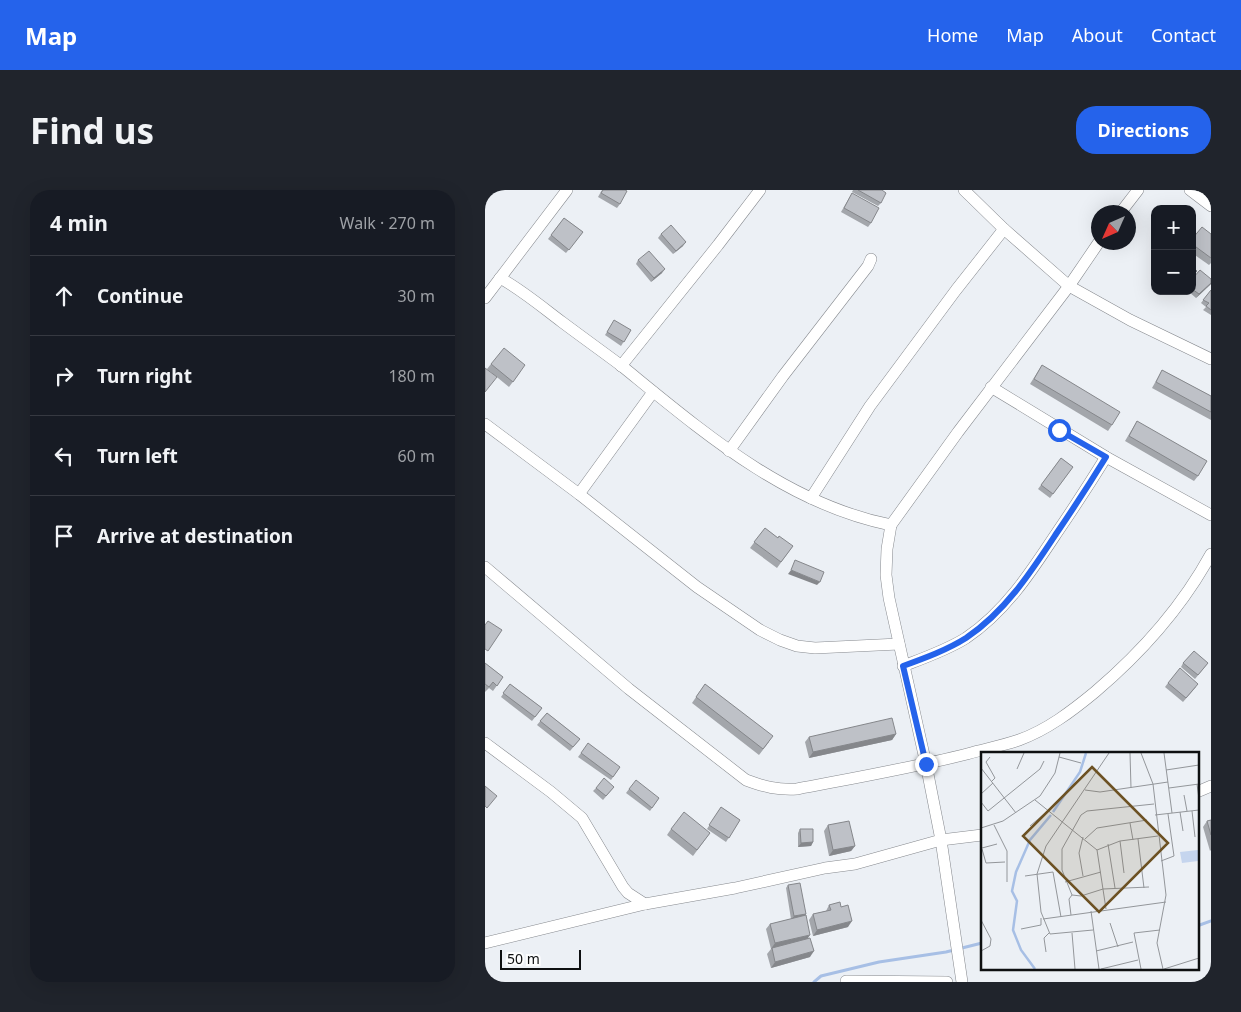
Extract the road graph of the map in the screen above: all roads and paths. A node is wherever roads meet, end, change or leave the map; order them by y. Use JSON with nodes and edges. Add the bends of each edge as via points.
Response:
{"nodes":[{"id":1,"x":567,"y":190,"type":"edge"},
{"id":2,"x":760,"y":190,"type":"edge"},
{"id":3,"x":964,"y":190,"type":"edge"},
{"id":4,"x":1138,"y":190,"type":"edge"},
{"id":5,"x":1189,"y":190,"type":"edge"},
{"id":6,"x":1126,"y":205,"type":"edge"},
{"id":7,"x":1211,"y":206,"type":"edge"},
{"id":8,"x":1004,"y":229,"type":"junction"},
{"id":9,"x":1094,"y":250,"type":"edge"},
{"id":10,"x":871,"y":259,"type":"dead end"},
{"id":11,"x":501,"y":278,"type":"junction"},
{"id":12,"x":1069,"y":286,"type":"junction"},
{"id":13,"x":485,"y":298,"type":"edge"},
{"id":14,"x":1211,"y":359,"type":"edge"},
{"id":15,"x":621,"y":366,"type":"junction"},
{"id":16,"x":991,"y":387,"type":"junction"},
{"id":17,"x":653,"y":392,"type":"junction"},
{"id":18,"x":485,"y":424,"type":"edge"},
{"id":19,"x":729,"y":451,"type":"junction"},
{"id":20,"x":1106,"y":457,"type":"junction"},
{"id":21,"x":579,"y":494,"type":"junction"},
{"id":22,"x":811,"y":498,"type":"junction"},
{"id":23,"x":1211,"y":515,"type":"edge"},
{"id":24,"x":891,"y":525,"type":"junction"},
{"id":25,"x":1211,"y":554,"type":"edge"},
{"id":26,"x":485,"y":567,"type":"edge"},
{"id":27,"x":899,"y":644,"type":"junction"},
{"id":28,"x":903,"y":666,"type":"junction"},
{"id":29,"x":485,"y":743,"type":"edge"},
{"id":30,"x":926,"y":764,"type":"junction"},
{"id":31,"x":1211,"y":786,"type":"edge"},
{"id":32,"x":1199,"y":791,"type":"edge"},
{"id":33,"x":981,"y":835,"type":"edge"},
{"id":34,"x":941,"y":840,"type":"junction"},
{"id":35,"x":645,"y":904,"type":"junction"},
{"id":36,"x":485,"y":942,"type":"edge"},
{"id":37,"x":846,"y":981,"type":"dead end"},
{"id":38,"x":947,"y":982,"type":"edge"},
{"id":39,"x":962,"y":982,"type":"edge"}],
"edges":[{"from":1,"to":11,"type":"street"},
{"from":2,"to":15,"type":"street"},
{"from":3,"to":8,"type":"street"},
{"from":4,"to":6,"type":"street"},
{"from":5,"to":7,"type":"street"},
{"from":8,"to":12,"type":"street"},
{"from":8,"to":22,"type":"street","via":[[870,406]]},
{"from":9,"to":12,"type":"street"},
{"from":10,"to":19,"type":"street"},
{"from":11,"to":13,"type":"street"},
{"from":11,"to":15,"type":"street"},
{"from":12,"to":14,"type":"street"},
{"from":12,"to":16,"type":"street"},
{"from":15,"to":17,"type":"street"},
{"from":16,"to":20,"type":"street"},
{"from":16,"to":24,"type":"street"},
{"from":17,"to":19,"type":"street"},
{"from":17,"to":21,"type":"street"},
{"from":18,"to":21,"type":"street"},
{"from":19,"to":22,"type":"street","via":[[778,482]]},
{"from":20,"to":23,"type":"street"},
{"from":20,"to":28,"type":"street","via":[[1043,555],[1003,605],[966,638]]},
{"from":21,"to":27,"type":"street","via":[[697,587],[780,640],[815,648]]},
{"from":22,"to":24,"type":"street","via":[[844,512]]},
{"from":24,"to":27,"type":"street","via":[[886,576]]},
{"from":25,"to":30,"type":"street","via":[[1181,602],[1157,632],[1114,676],[1073,710],[1043,730],[1018,741]]},
{"from":26,"to":30,"type":"street","via":[[745,780],[780,790],[797,789]]},
{"from":27,"to":28,"type":"street"},
{"from":28,"to":30,"type":"street"},
{"from":29,"to":35,"type":"street","via":[[582,818],[623,887]]},
{"from":30,"to":34,"type":"street"},
{"from":31,"to":32,"type":"street"},
{"from":33,"to":34,"type":"street"},
{"from":34,"to":35,"type":"street","via":[[855,864]]},
{"from":34,"to":39,"type":"street"},
{"from":35,"to":36,"type":"street"},
{"from":37,"to":38,"type":"street"}]}
